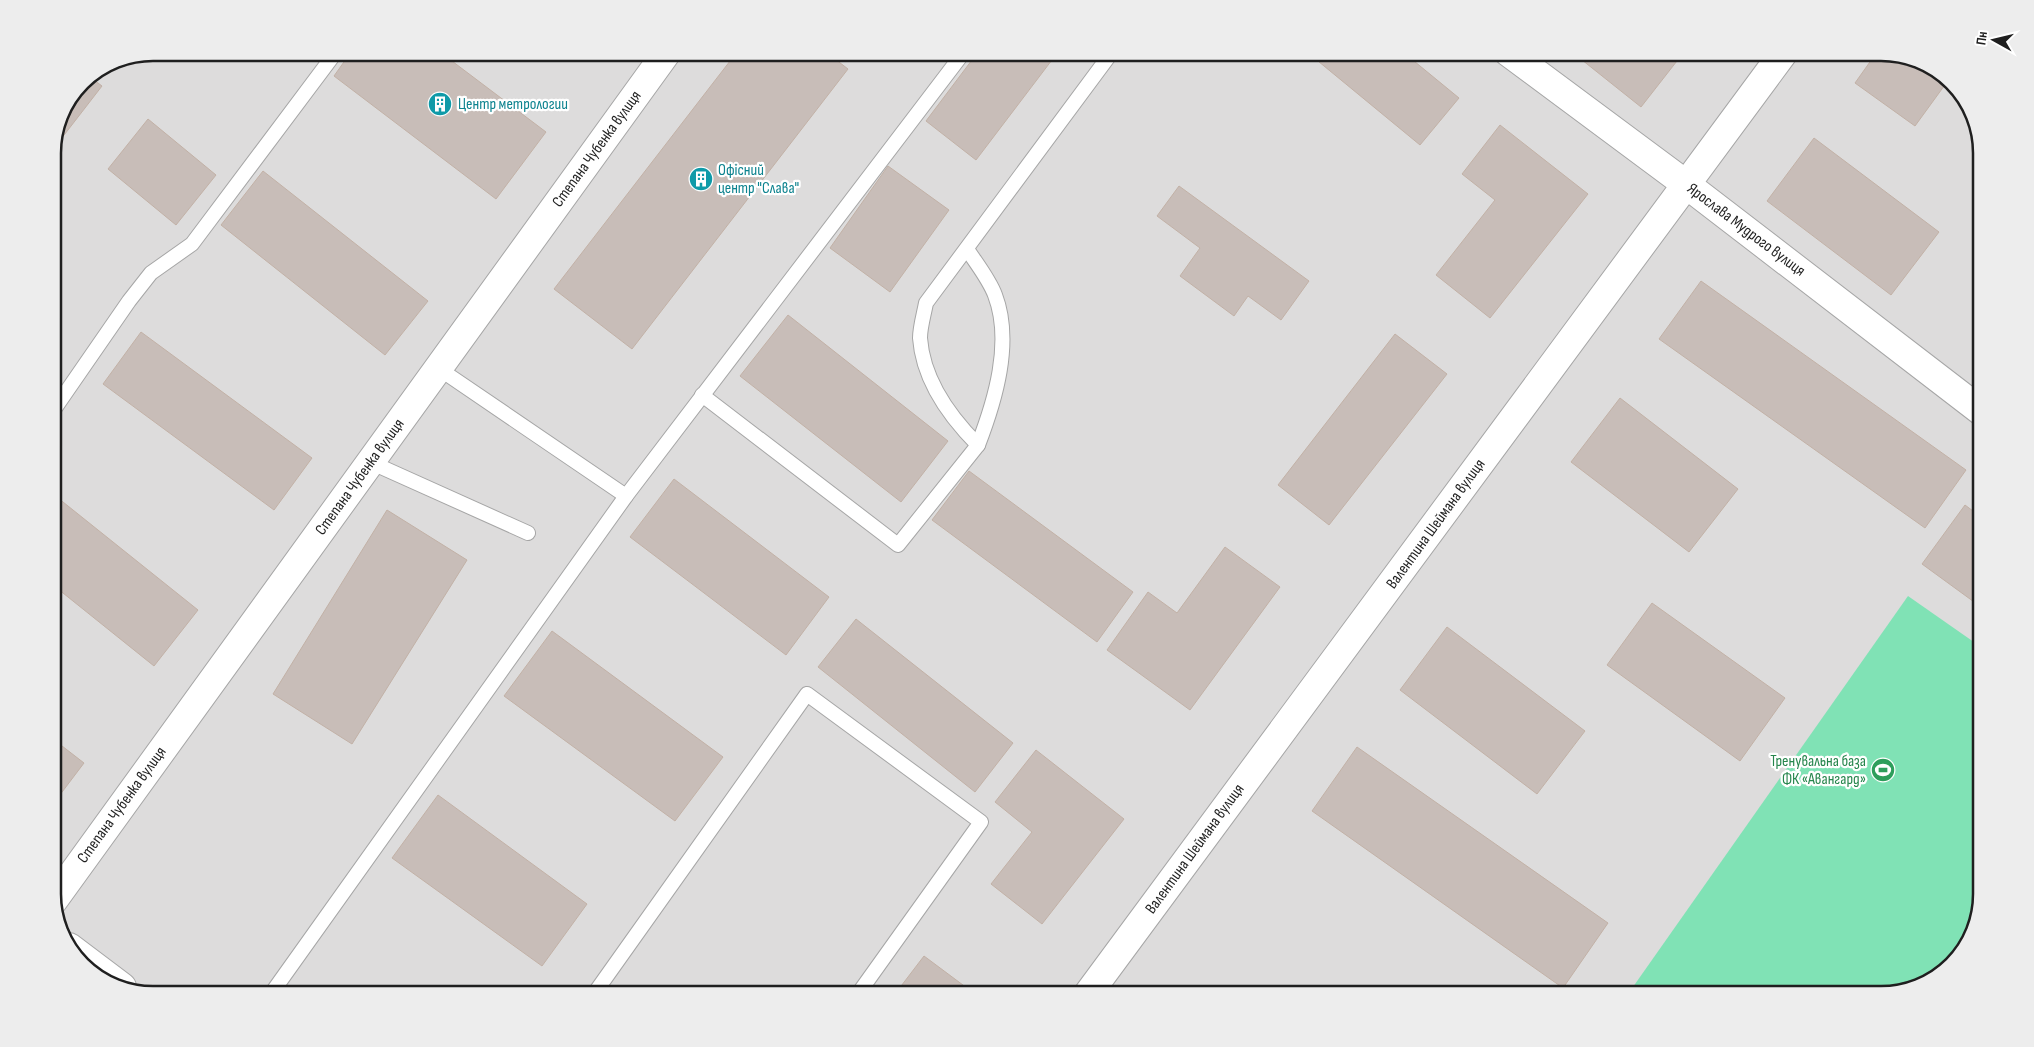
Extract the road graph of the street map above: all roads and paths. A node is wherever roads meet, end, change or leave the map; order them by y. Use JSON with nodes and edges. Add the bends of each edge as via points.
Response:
{"nodes":[{"id":1,"x":329,"y":61,"type":"edge"},
{"id":2,"x":660,"y":61,"type":"edge"},
{"id":3,"x":957,"y":61,"type":"edge"},
{"id":4,"x":1105,"y":61,"type":"edge"},
{"id":5,"x":1520,"y":61,"type":"edge"},
{"id":6,"x":1777,"y":61,"type":"edge"},
{"id":7,"x":1687,"y":185,"type":"junction"},
{"id":8,"x":967,"y":249,"type":"junction"},
{"id":9,"x":438,"y":368,"type":"junction"},
{"id":10,"x":702,"y":395,"type":"junction"},
{"id":11,"x":61,"y":399,"type":"edge"},
{"id":12,"x":1973,"y":405,"type":"edge"},
{"id":13,"x":978,"y":445,"type":"junction"},
{"id":14,"x":370,"y":462,"type":"junction"},
{"id":15,"x":626,"y":496,"type":"junction"},
{"id":16,"x":528,"y":533,"type":"dead end"},
{"id":17,"x":61,"y":890,"type":"edge"},
{"id":18,"x":277,"y":986,"type":"edge"},
{"id":19,"x":600,"y":986,"type":"edge"},
{"id":20,"x":864,"y":986,"type":"edge"},
{"id":21,"x":1094,"y":986,"type":"edge"}],
"edges":[{"from":1,"to":11,"type":"lane","via":[[192,244],[151,273]]},
{"from":2,"to":9,"type":"street","name":"Степана Чубенка вулиця"},
{"from":3,"to":10,"type":"lane"},
{"from":4,"to":8,"type":"lane"},
{"from":5,"to":7,"type":"street","name":"Ярослава Мудрого вулиця"},
{"from":6,"to":7,"type":"street","name":"Валентина Шеймана вулиця"},
{"from":7,"to":12,"type":"street","name":"Ярослава Мудрого вулиця"},
{"from":7,"to":21,"type":"street","name":"Валентина Шеймана вулиця"},
{"from":8,"to":13,"type":"lane","via":[[995,294],[1002,327],[1000,374],[992,410]]},
{"from":8,"to":13,"type":"lane","via":[[926,303],[920,337],[928,376],[962,429]]},
{"from":9,"to":14,"type":"street","name":"Степана Чубенка вулиця"},
{"from":9,"to":15,"type":"lane"},
{"from":10,"to":13,"type":"lane","via":[[898,545]]},
{"from":10,"to":15,"type":"lane"},
{"from":14,"to":16,"type":"lane"},
{"from":14,"to":17,"type":"street","name":"Степана Чубенка вулиця"},
{"from":15,"to":18,"type":"lane"},
{"from":19,"to":20,"type":"lane","via":[[807,694],[981,822]]}]}
